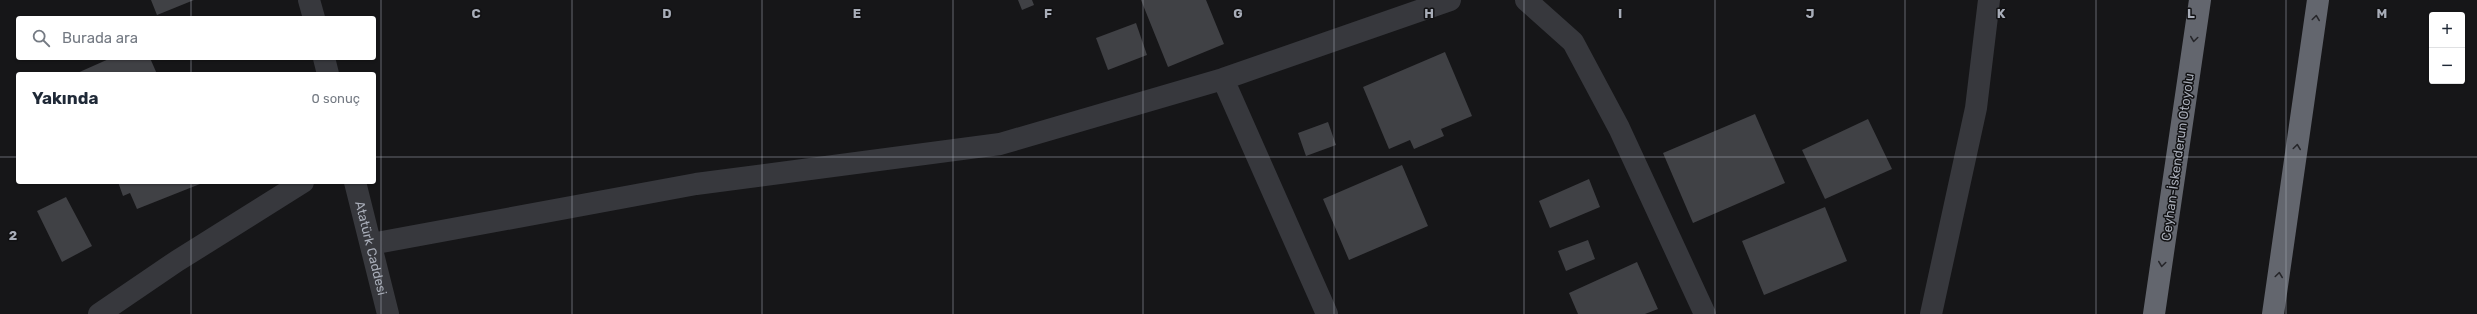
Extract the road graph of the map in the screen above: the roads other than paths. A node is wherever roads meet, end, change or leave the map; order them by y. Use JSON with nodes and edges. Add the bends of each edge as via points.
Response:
{"nodes":[{"id":1,"x":309,"y":0,"type":"edge"},
{"id":2,"x":1450,"y":0,"type":"edge"},
{"id":3,"x":1526,"y":0,"type":"edge"},
{"id":4,"x":1989,"y":0,"type":"edge"},
{"id":5,"x":2200,"y":0,"type":"edge"},
{"id":6,"x":2318,"y":0,"type":"edge"},
{"id":7,"x":313,"y":16,"type":"edge"},
{"id":8,"x":324,"y":60,"type":"edge"},
{"id":9,"x":328,"y":72,"type":"edge"},
{"id":10,"x":1224,"y":79,"type":"junction"},
{"id":11,"x":300,"y":184,"type":"edge"},
{"id":12,"x":356,"y":184,"type":"edge"},
{"id":13,"x":371,"y":244,"type":"junction"},
{"id":14,"x":99,"y":314,"type":"edge"},
{"id":15,"x":388,"y":314,"type":"edge"},
{"id":16,"x":1327,"y":314,"type":"edge"},
{"id":17,"x":1705,"y":314,"type":"edge"},
{"id":18,"x":1931,"y":314,"type":"edge"},
{"id":19,"x":2154,"y":314,"type":"edge"},
{"id":20,"x":2273,"y":314,"type":"edge"}],
"edges":[{"from":1,"to":7,"type":"street"},
{"from":2,"to":10,"type":"street"},
{"from":3,"to":17,"type":"street","via":[[1573,42],[1619,128]]},
{"from":4,"to":18,"type":"street","via":[[1976,108]]},
{"from":5,"to":19,"type":"highway","name":"Ceyhan-İskenderun Otoyolu","one_way":true},
{"from":20,"to":6,"type":"highway","one_way":true},
{"from":8,"to":9,"type":"street"},
{"from":10,"to":13,"type":"street","via":[[1000,144],[696,184]]},
{"from":10,"to":16,"type":"street"},
{"from":11,"to":14,"type":"street","via":[[177,261]]},
{"from":12,"to":13,"type":"street","name":"Atatürk Caddesi"},
{"from":13,"to":15,"type":"street","name":"Atatürk Caddesi"}]}
